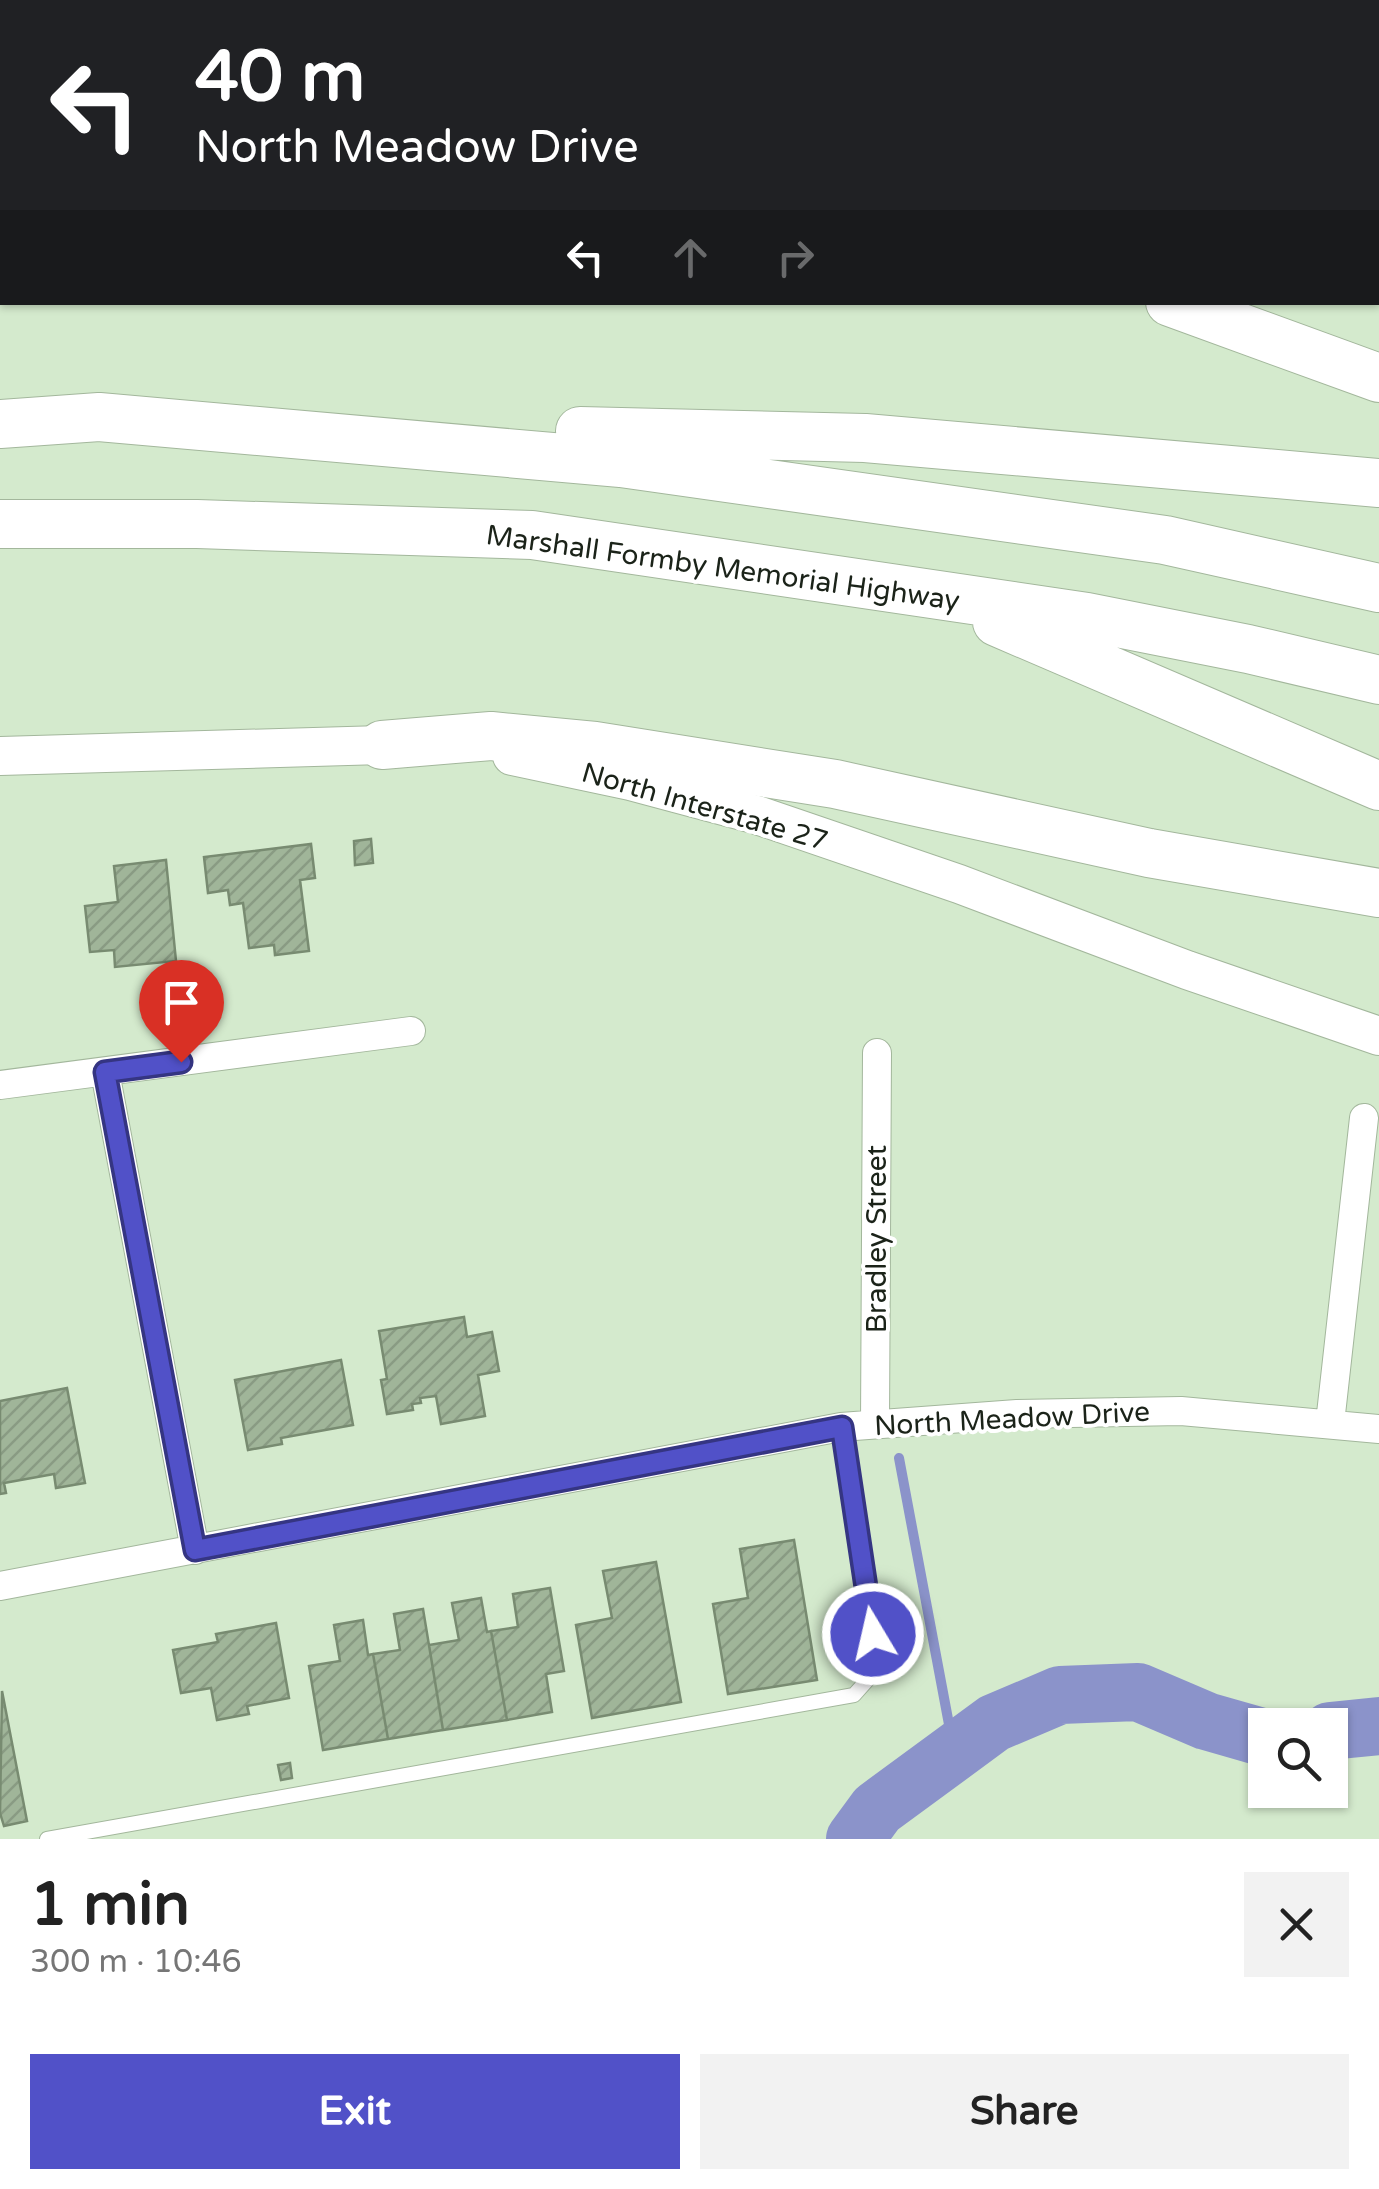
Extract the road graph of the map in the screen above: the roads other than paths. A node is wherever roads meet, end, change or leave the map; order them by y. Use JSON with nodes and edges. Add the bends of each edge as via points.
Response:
{"nodes":[{"id":1,"x":1178,"y":305,"type":"edge"},
{"id":2,"x":1367,"y":373,"type":"edge"},
{"id":3,"x":98,"y":418,"type":"junction"},
{"id":4,"x":0,"y":424,"type":"edge"},
{"id":5,"x":1379,"y":483,"type":"edge"},
{"id":6,"x":0,"y":524,"type":"edge"},
{"id":7,"x":1379,"y":588,"type":"edge"},
{"id":8,"x":938,"y":596,"type":"junction"},
{"id":9,"x":1379,"y":680,"type":"edge"},
{"id":10,"x":382,"y":745,"type":"junction"},
{"id":11,"x":0,"y":756,"type":"edge"},
{"id":12,"x":1379,"y":786,"type":"edge"},
{"id":13,"x":1364,"y":890,"type":"edge"},
{"id":14,"x":411,"y":1031,"type":"dead end"},
{"id":15,"x":1379,"y":1036,"type":"edge"},
{"id":16,"x":878,"y":1053,"type":"dead end"},
{"id":17,"x":105,"y":1072,"type":"junction"},
{"id":18,"x":0,"y":1085,"type":"edge"},
{"id":19,"x":1364,"y":1118,"type":"dead end"},
{"id":20,"x":1330,"y":1423,"type":"junction"},
{"id":21,"x":875,"y":1424,"type":"junction"},
{"id":22,"x":842,"y":1427,"type":"junction"},
{"id":23,"x":1379,"y":1429,"type":"edge"},
{"id":24,"x":195,"y":1550,"type":"junction"},
{"id":25,"x":0,"y":1586,"type":"edge"},
{"id":26,"x":47,"y":1839,"type":"edge"}],
"edges":[{"from":1,"to":2,"type":"highway"},
{"from":3,"to":4,"type":"highway"},
{"from":3,"to":5,"type":"highway","via":[[865,438]]},
{"from":3,"to":7,"type":"highway","via":[[621,463],[1165,540]]},
{"from":6,"to":8,"type":"highway","name":"Marshall Formby Memorial Highway","via":[[532,535]]},
{"from":8,"to":9,"type":"highway","name":"Marshall Formby Memorial Highway","via":[[1088,618]]},
{"from":8,"to":12,"type":"highway"},
{"from":10,"to":11,"type":"main road","name":"North Interstate 27"},
{"from":10,"to":13,"type":"highway","via":[[491,736],[595,746],[835,784],[1149,853]]},
{"from":10,"to":15,"type":"main road","name":"North Interstate 27","via":[[502,754],[757,816]]},
{"from":14,"to":17,"type":"street"},
{"from":16,"to":21,"type":"street","name":"Bradley Street"},
{"from":17,"to":18,"type":"street"},
{"from":17,"to":24,"type":"street"},
{"from":19,"to":20,"type":"street"},
{"from":20,"to":21,"type":"street","name":"North Meadow Drive","via":[[1165,1411]]},
{"from":20,"to":23,"type":"street","name":"North Meadow Drive"},
{"from":21,"to":22,"type":"street","name":"North Meadow Drive"},
{"from":22,"to":24,"type":"street","name":"North Meadow Drive"},
{"from":22,"to":26,"type":"lane","via":[[878,1668],[854,1694]]},
{"from":24,"to":25,"type":"street","name":"North Meadow Drive"}]}
